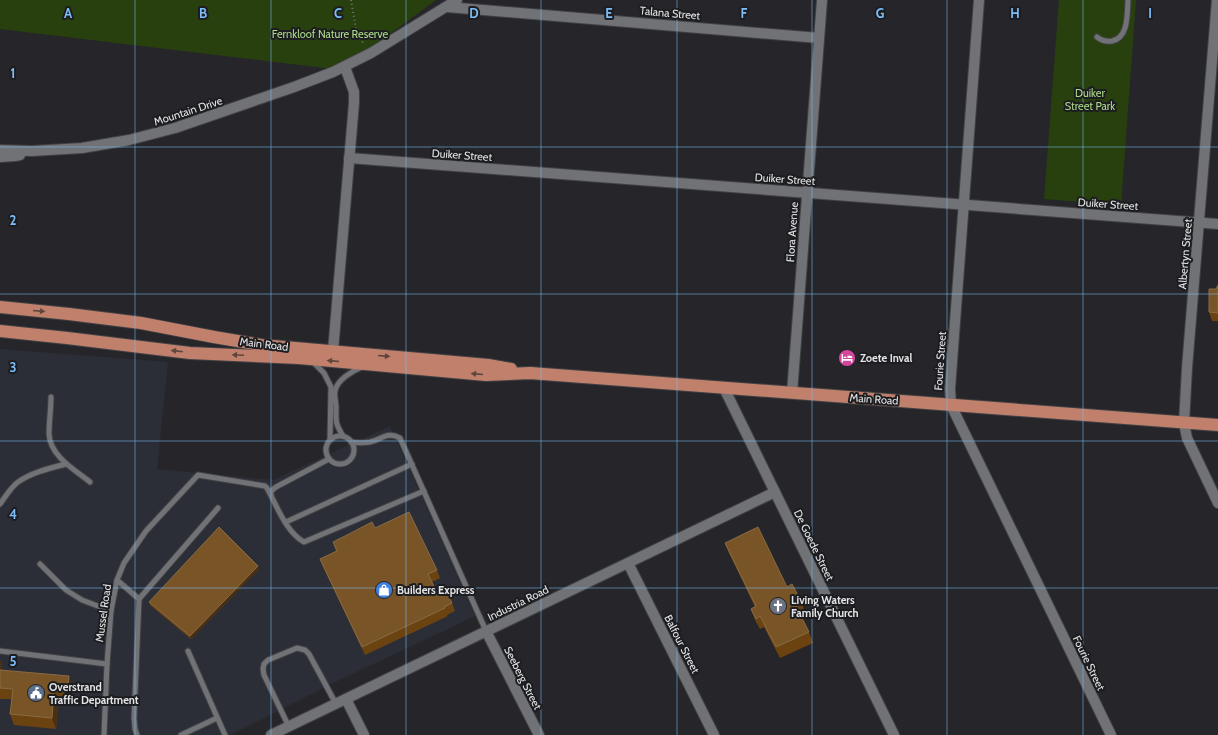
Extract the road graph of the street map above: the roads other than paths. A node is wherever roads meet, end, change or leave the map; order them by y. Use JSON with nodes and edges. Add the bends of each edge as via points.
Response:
{"nodes":[{"id":1,"x":457,"y":0,"type":"edge"},
{"id":2,"x":822,"y":0,"type":"edge"},
{"id":3,"x":979,"y":0,"type":"edge"},
{"id":4,"x":1128,"y":0,"type":"edge"},
{"id":5,"x":1217,"y":0,"type":"edge"},
{"id":6,"x":447,"y":7,"type":"junction"},
{"id":7,"x":1097,"y":37,"type":"dead end"},
{"id":8,"x":819,"y":38,"type":"junction"},
{"id":9,"x":345,"y":66,"type":"junction"},
{"id":10,"x":0,"y":150,"type":"edge"},
{"id":11,"x":32,"y":151,"type":"junction"},
{"id":12,"x":0,"y":157,"type":"edge"},
{"id":13,"x":349,"y":158,"type":"junction"},
{"id":14,"x":808,"y":193,"type":"junction"},
{"id":15,"x":964,"y":205,"type":"junction"},
{"id":16,"x":1200,"y":223,"type":"junction"},
{"id":17,"x":1218,"y":224,"type":"edge"},
{"id":18,"x":0,"y":307,"type":"edge"},
{"id":19,"x":0,"y":331,"type":"edge"},
{"id":20,"x":333,"y":352,"type":"junction"},
{"id":21,"x":309,"y":359,"type":"junction"},
{"id":22,"x":375,"y":365,"type":"junction"},
{"id":23,"x":530,"y":373,"type":"junction"},
{"id":24,"x":724,"y":388,"type":"junction"},
{"id":25,"x":792,"y":393,"type":"junction"},
{"id":26,"x":52,"y":397,"type":"dead end"},
{"id":27,"x":951,"y":405,"type":"junction"},
{"id":28,"x":1184,"y":423,"type":"junction"},
{"id":29,"x":1218,"y":425,"type":"edge"},
{"id":30,"x":343,"y":436,"type":"junction"},
{"id":31,"x":330,"y":440,"type":"junction"},
{"id":32,"x":351,"y":442,"type":"junction"},
{"id":33,"x":329,"y":458,"type":"junction"},
{"id":34,"x":66,"y":464,"type":"junction"},
{"id":35,"x":412,"y":464,"type":"junction"},
{"id":36,"x":90,"y":482,"type":"dead end"},
{"id":37,"x":424,"y":491,"type":"junction"},
{"id":38,"x":775,"y":492,"type":"junction"},
{"id":39,"x":270,"y":494,"type":"junction"},
{"id":40,"x":0,"y":504,"type":"edge"},
{"id":41,"x":1218,"y":504,"type":"edge"},
{"id":42,"x":218,"y":508,"type":"dead end"},
{"id":43,"x":286,"y":522,"type":"junction"},
{"id":44,"x":628,"y":563,"type":"junction"},
{"id":45,"x":40,"y":564,"type":"dead end"},
{"id":46,"x":117,"y":580,"type":"junction"},
{"id":47,"x":139,"y":599,"type":"junction"},
{"id":48,"x":111,"y":611,"type":"junction"},
{"id":49,"x":486,"y":631,"type":"junction"},
{"id":50,"x":0,"y":651,"type":"edge"},
{"id":51,"x":188,"y":651,"type":"dead end"},
{"id":52,"x":106,"y":664,"type":"junction"},
{"id":53,"x":346,"y":699,"type":"junction"},
{"id":54,"x":336,"y":704,"type":"junction"},
{"id":55,"x":217,"y":718,"type":"junction"},
{"id":56,"x":289,"y":727,"type":"junction"},
{"id":57,"x":104,"y":735,"type":"edge"},
{"id":58,"x":137,"y":735,"type":"edge"},
{"id":59,"x":181,"y":735,"type":"edge"},
{"id":60,"x":225,"y":735,"type":"edge"},
{"id":61,"x":271,"y":735,"type":"edge"},
{"id":62,"x":364,"y":735,"type":"edge"},
{"id":63,"x":539,"y":735,"type":"edge"},
{"id":64,"x":714,"y":735,"type":"edge"},
{"id":65,"x":894,"y":735,"type":"edge"},
{"id":66,"x":1110,"y":735,"type":"edge"}],
"edges":[{"from":1,"to":6,"type":"street","name":"Mountain Drive"},
{"from":2,"to":8,"type":"street","name":"Flora Avenue"},
{"from":3,"to":15,"type":"street","name":"Fourie Street"},
{"from":4,"to":7,"type":"lane","via":[[1123,34],[1110,42]]},
{"from":5,"to":16,"type":"street","name":"Albertyn Street"},
{"from":6,"to":8,"type":"street","name":"Talana Street"},
{"from":6,"to":9,"type":"street","name":"Mountain Drive"},
{"from":8,"to":14,"type":"street","name":"Flora Avenue"},
{"from":9,"to":11,"type":"street","name":"Mountain Drive","via":[[320,78],[152,135],[82,148]]},
{"from":9,"to":13,"type":"street","via":[[354,92]]},
{"from":10,"to":11,"type":"street","name":"Mountain Drive"},
{"from":11,"to":12,"type":"street","name":"Mountain Drive"},
{"from":13,"to":14,"type":"street","name":"Duiker Street"},
{"from":13,"to":20,"type":"street"},
{"from":14,"to":15,"type":"street","name":"Duiker Street"},
{"from":14,"to":25,"type":"street","name":"Flora Avenue"},
{"from":15,"to":16,"type":"street","name":"Duiker Street"},
{"from":15,"to":27,"type":"street","name":"Fourie Street","via":[[950,389]]},
{"from":16,"to":17,"type":"street","name":"Duiker Street"},
{"from":16,"to":28,"type":"street","name":"Albertyn Street"},
{"from":18,"to":20,"type":"main road","name":"Main Road","one_way":true,"via":[[125,320],[248,343]]},
{"from":21,"to":19,"type":"main road","name":"Main Road","one_way":true,"via":[[190,353]]},
{"from":20,"to":23,"type":"main road","name":"Main Road","one_way":true,"via":[[488,365]]},
{"from":22,"to":21,"type":"main road","name":"Main Road","one_way":true},
{"from":21,"to":31,"type":"lane","via":[[324,373],[331,384]]},
{"from":23,"to":22,"type":"main road","name":"Main Road","one_way":true,"via":[[486,375]]},
{"from":22,"to":30,"type":"lane","via":[[356,370],[340,382],[335,390],[336,425]]},
{"from":23,"to":24,"type":"main road","name":"Main Road"},
{"from":24,"to":25,"type":"main road","name":"Main Road"},
{"from":24,"to":38,"type":"street","name":"De Goede Street"},
{"from":25,"to":27,"type":"main road","name":"Main Road"},
{"from":26,"to":34,"type":"lane","via":[[49,435],[54,450]]},
{"from":27,"to":28,"type":"main road","name":"Main Road"},
{"from":27,"to":66,"type":"street","name":"Fourie Street"},
{"from":28,"to":29,"type":"main road","name":"Main Road"},
{"from":28,"to":41,"type":"street","name":"Albertyn Street","via":[[1186,438]]},
{"from":30,"to":31,"type":"lane"},
{"from":30,"to":32,"type":"lane"},
{"from":31,"to":33,"type":"lane","via":[[326,449]]},
{"from":32,"to":33,"type":"lane","via":[[354,451],[350,460],[337,464]]},
{"from":32,"to":35,"type":"lane","via":[[371,442],[394,434],[400,438]]},
{"from":33,"to":39,"type":"lane","via":[[276,487]]},
{"from":34,"to":36,"type":"lane"},
{"from":34,"to":40,"type":"lane","via":[[37,472],[19,481]]},
{"from":35,"to":37,"type":"lane"},
{"from":35,"to":43,"type":"lane"},
{"from":37,"to":43,"type":"lane","via":[[304,542],[297,539]]},
{"from":37,"to":49,"type":"lane"},
{"from":38,"to":44,"type":"street","name":"Industria Road"},
{"from":38,"to":65,"type":"street","name":"De Goede Street"},
{"from":39,"to":43,"type":"lane"},
{"from":39,"to":46,"type":"lane","name":"Mussel Road","via":[[265,486],[198,475],[146,531],[124,563]]},
{"from":42,"to":47,"type":"lane"},
{"from":44,"to":49,"type":"street","name":"Industria Road"},
{"from":44,"to":64,"type":"street","name":"Balfour Street"},
{"from":45,"to":48,"type":"lane","via":[[66,590],[82,600]]},
{"from":46,"to":47,"type":"lane"},
{"from":46,"to":48,"type":"lane","name":"Mussel Road"},
{"from":47,"to":58,"type":"lane","via":[[134,718]]},
{"from":48,"to":52,"type":"lane","name":"Mussel Road"},
{"from":49,"to":53,"type":"street","name":"Industria Road"},
{"from":49,"to":63,"type":"street","name":"Seeberg Street"},
{"from":50,"to":52,"type":"lane"},
{"from":51,"to":55,"type":"lane"},
{"from":52,"to":57,"type":"lane","name":"Mussel Road"},
{"from":53,"to":54,"type":"street","name":"Industria Road"},
{"from":53,"to":62,"type":"street"},
{"from":54,"to":56,"type":"street","name":"Industria Road"},
{"from":54,"to":56,"type":"lane","via":[[305,650],[297,648],[268,660],[264,664],[264,675]]},
{"from":55,"to":59,"type":"lane"},
{"from":55,"to":60,"type":"lane"},
{"from":56,"to":61,"type":"street","name":"Industria Road"}]}
